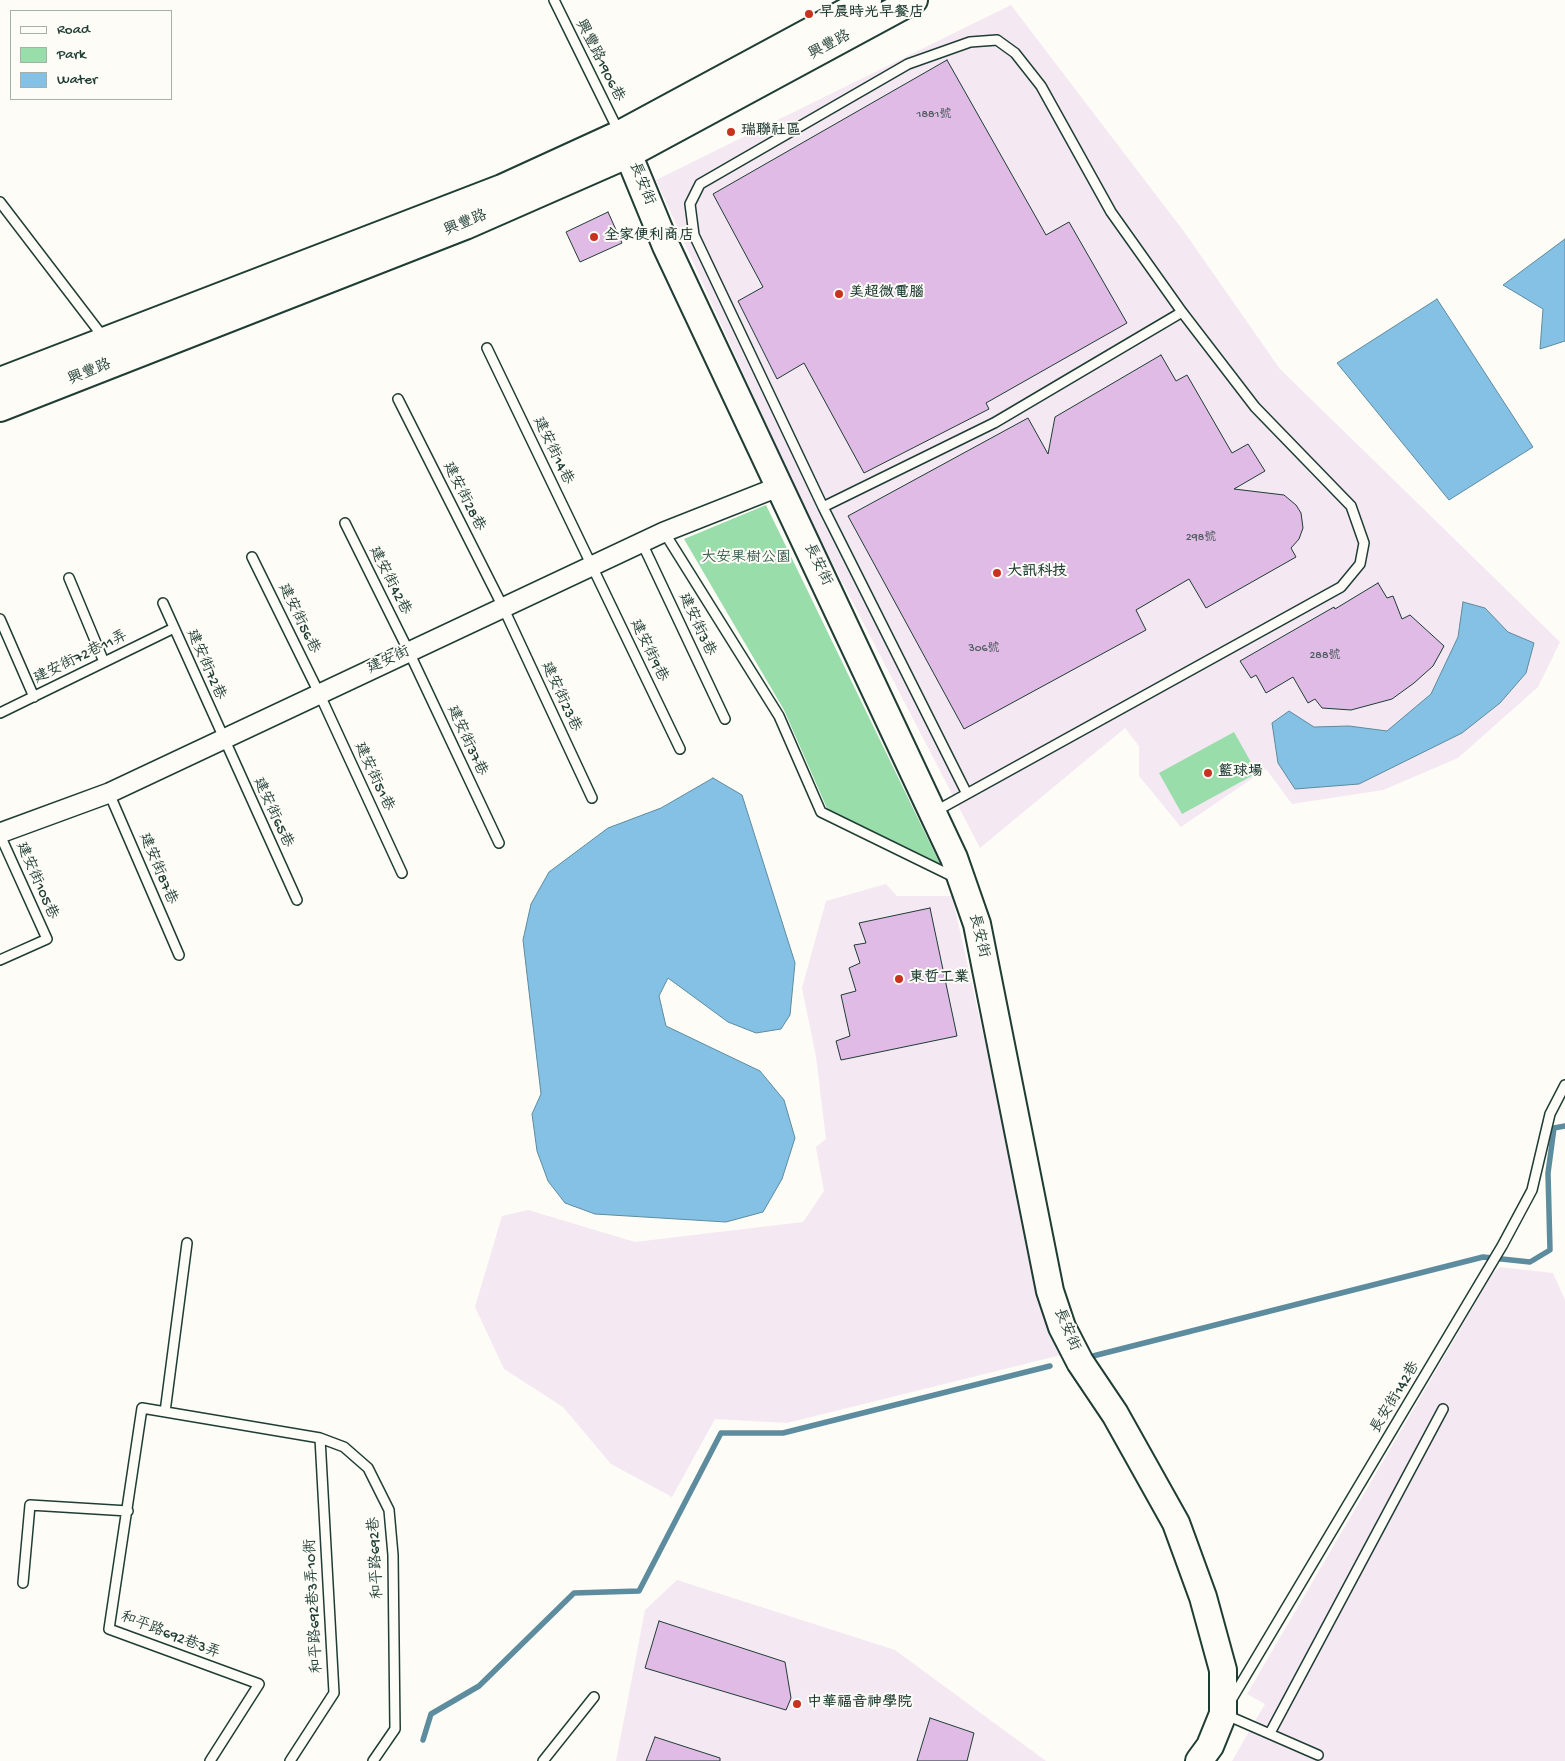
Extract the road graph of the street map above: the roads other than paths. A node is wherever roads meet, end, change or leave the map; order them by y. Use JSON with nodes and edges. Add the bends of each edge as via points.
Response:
{"nodes":[{"id":1,"x":554,"y":0,"type":"edge"},
{"id":2,"x":868,"y":0,"type":"edge"},
{"id":3,"x":914,"y":0,"type":"edge"},
{"id":4,"x":625,"y":144,"type":"junction"},
{"id":5,"x":0,"y":202,"type":"edge"},
{"id":6,"x":1182,"y":312,"type":"junction"},
{"id":7,"x":106,"y":341,"type":"junction"},
{"id":8,"x":487,"y":348,"type":"dead end"},
{"id":9,"x":0,"y":381,"type":"edge"},
{"id":10,"x":398,"y":399,"type":"dead end"},
{"id":11,"x":0,"y":408,"type":"edge"},
{"id":12,"x":778,"y":487,"type":"junction"},
{"id":13,"x":823,"y":507,"type":"junction"},
{"id":14,"x":344,"y":524,"type":"dead end"},
{"id":15,"x":664,"y":532,"type":"junction"},
{"id":16,"x":642,"y":543,"type":"junction"},
{"id":17,"x":252,"y":558,"type":"dead end"},
{"id":18,"x":592,"y":566,"type":"junction"},
{"id":19,"x":69,"y":578,"type":"dead end"},
{"id":20,"x":163,"y":603,"type":"dead end"},
{"id":21,"x":504,"y":608,"type":"junction"},
{"id":22,"x":0,"y":619,"type":"edge"},
{"id":23,"x":174,"y":628,"type":"junction"},
{"id":24,"x":409,"y":652,"type":"junction"},
{"id":25,"x":104,"y":662,"type":"junction"},
{"id":26,"x":319,"y":693,"type":"junction"},
{"id":27,"x":34,"y":696,"type":"junction"},
{"id":28,"x":0,"y":713,"type":"edge"},
{"id":29,"x":725,"y":720,"type":"dead end"},
{"id":30,"x":223,"y":738,"type":"junction"},
{"id":31,"x":680,"y":748,"type":"dead end"},
{"id":32,"x":109,"y":793,"type":"junction"},
{"id":33,"x":968,"y":794,"type":"junction"},
{"id":34,"x":592,"y":798,"type":"dead end"},
{"id":35,"x":933,"y":813,"type":"junction"},
{"id":36,"x":0,"y":834,"type":"edge"},
{"id":37,"x":499,"y":843,"type":"dead end"},
{"id":38,"x":402,"y":873,"type":"dead end"},
{"id":39,"x":962,"y":882,"type":"junction"},
{"id":40,"x":297,"y":900,"type":"dead end"},
{"id":41,"x":179,"y":955,"type":"dead end"},
{"id":42,"x":0,"y":960,"type":"edge"},
{"id":43,"x":1565,"y":1085,"type":"edge"},
{"id":44,"x":187,"y":1243,"type":"dead end"},
{"id":45,"x":142,"y":1408,"type":"joint"},
{"id":46,"x":1443,"y":1409,"type":"dead end"},
{"id":47,"x":165,"y":1412,"type":"junction"},
{"id":48,"x":320,"y":1438,"type":"junction"},
{"id":49,"x":128,"y":1511,"type":"junction"},
{"id":50,"x":22,"y":1583,"type":"dead end"},
{"id":51,"x":594,"y":1697,"type":"dead end"},
{"id":52,"x":1223,"y":1714,"type":"junction"},
{"id":53,"x":1270,"y":1733,"type":"junction"},
{"id":54,"x":1318,"y":1756,"type":"dead end"},
{"id":55,"x":210,"y":1761,"type":"edge"},
{"id":56,"x":290,"y":1761,"type":"edge"},
{"id":57,"x":373,"y":1761,"type":"edge"},
{"id":58,"x":543,"y":1761,"type":"edge"},
{"id":59,"x":1199,"y":1761,"type":"edge"}],
"edges":[{"from":1,"to":4,"type":"lane","name":"興豐路1906巷"},
{"from":2,"to":4,"type":"main road","name":"興豐路"},
{"from":3,"to":4,"type":"main road","name":"興豐路"},
{"from":4,"to":7,"type":"main road","name":"興豐路","via":[[502,188]]},
{"from":4,"to":11,"type":"main road","name":"興豐路","via":[[465,226]]},
{"from":4,"to":12,"type":"main road","name":"長安街","via":[[666,246]]},
{"from":5,"to":7,"type":"lane"},
{"from":6,"to":13,"type":"lane","via":[[994,423]]},
{"from":6,"to":13,"type":"lane","via":[[1111,212],[1041,86],[1015,54],[997,40],[970,42],[908,64],[700,184],[690,204],[694,235]]},
{"from":6,"to":33,"type":"lane","via":[[1255,407],[1351,506],[1364,543],[1360,564],[1341,587]]},
{"from":7,"to":9,"type":"main road","name":"興豐路"},
{"from":8,"to":18,"type":"lane","name":"建安街14巷"},
{"from":10,"to":21,"type":"lane","name":"建安街28巷"},
{"from":12,"to":15,"type":"street","name":"建安街"},
{"from":12,"to":35,"type":"main road","name":"長安街"},
{"from":13,"to":33,"type":"lane"},
{"from":14,"to":24,"type":"lane","name":"建安街42巷"},
{"from":15,"to":16,"type":"street","name":"建安街"},
{"from":15,"to":39,"type":"lane","via":[[779,716],[821,812]]},
{"from":16,"to":18,"type":"street","name":"建安街"},
{"from":16,"to":29,"type":"lane","name":"建安街3巷"},
{"from":17,"to":26,"type":"lane","name":"建安街56巷"},
{"from":18,"to":21,"type":"street","name":"建安街"},
{"from":18,"to":31,"type":"lane","name":"建安街9巷"},
{"from":19,"to":25,"type":"lane"},
{"from":20,"to":23,"type":"lane","name":"建安街72巷"},
{"from":21,"to":24,"type":"street","name":"建安街"},
{"from":21,"to":34,"type":"lane","name":"建安街23巷"},
{"from":22,"to":27,"type":"lane"},
{"from":23,"to":25,"type":"lane","name":"建安街72巷11弄"},
{"from":23,"to":30,"type":"lane","name":"建安街72巷"},
{"from":24,"to":26,"type":"street","name":"建安街"},
{"from":24,"to":37,"type":"lane","name":"建安街37巷"},
{"from":25,"to":27,"type":"lane","name":"建安街72巷11弄"},
{"from":26,"to":30,"type":"street","name":"建安街"},
{"from":26,"to":38,"type":"lane","name":"建安街51巷"},
{"from":27,"to":28,"type":"lane","name":"建安街72巷11弄"},
{"from":30,"to":32,"type":"street","name":"建安街"},
{"from":30,"to":40,"type":"lane","name":"建安街65巷"},
{"from":32,"to":36,"type":"street","name":"建安街"},
{"from":32,"to":41,"type":"lane","name":"建安街87巷"},
{"from":33,"to":35,"type":"lane"},
{"from":35,"to":39,"type":"main road","name":"長安街"},
{"from":36,"to":42,"type":"lane","name":"建安街105巷","via":[[47,939]]},
{"from":39,"to":52,"type":"main road","name":"長安街","via":[[977,924],[1050,1291],[1062,1327],[1080,1362],[1115,1414],[1176,1523],[1203,1596],[1222,1670]]},
{"from":43,"to":52,"type":"lane","name":"長安街142巷","via":[[1550,1114],[1532,1190],[1502,1246]]},
{"from":44,"to":47,"type":"lane"},
{"from":45,"to":47,"type":"lane","name":"和平路692巷"},
{"from":45,"to":49,"type":"lane","name":"和平路692巷3弄"},
{"from":46,"to":53,"type":"lane"},
{"from":47,"to":48,"type":"lane","name":"和平路692巷"},
{"from":48,"to":56,"type":"lane","name":"和平路692巷3弄10衖","via":[[334,1693]]},
{"from":48,"to":57,"type":"lane","name":"和平路692巷","via":[[344,1448],[368,1468],[389,1510],[393,1555],[394,1729]]},
{"from":49,"to":50,"type":"lane","via":[[30,1505]]},
{"from":49,"to":55,"type":"lane","name":"和平路692巷3弄","via":[[109,1629],[259,1684]]},
{"from":51,"to":58,"type":"lane"},
{"from":52,"to":53,"type":"lane"},
{"from":52,"to":59,"type":"main road","name":"長安街","via":[[1210,1746]]},
{"from":53,"to":54,"type":"lane"}]}
